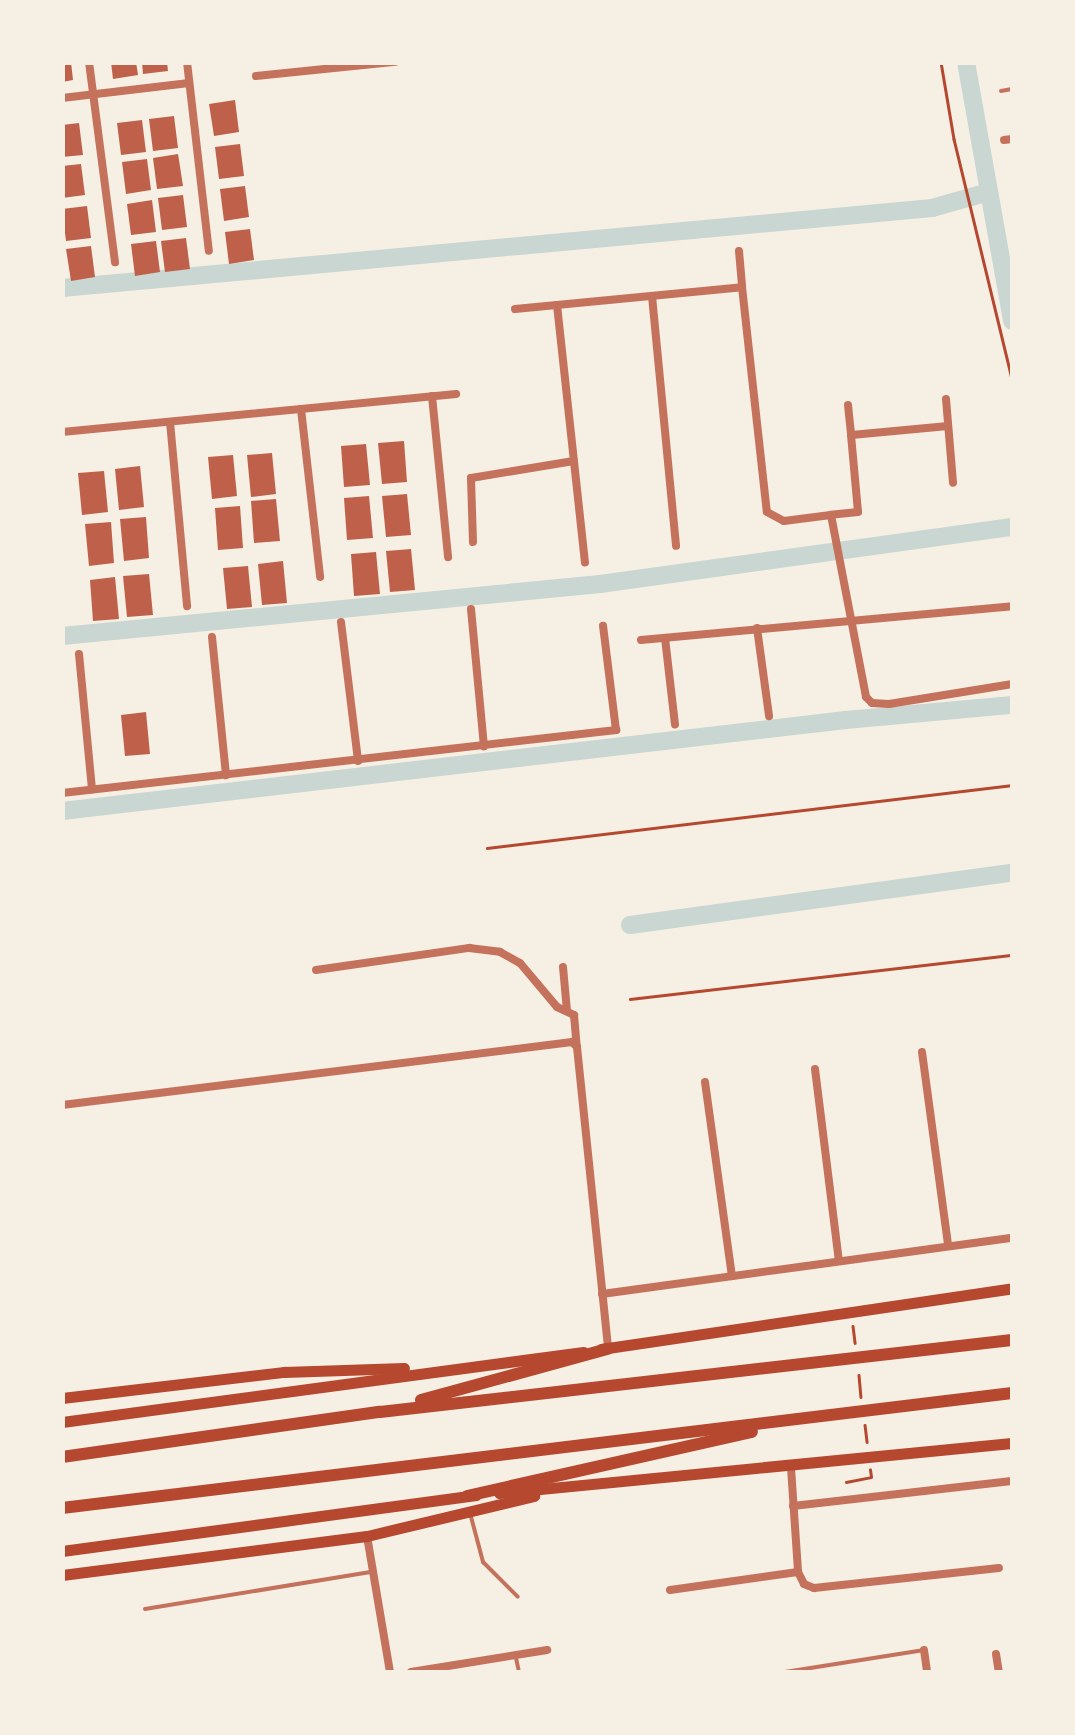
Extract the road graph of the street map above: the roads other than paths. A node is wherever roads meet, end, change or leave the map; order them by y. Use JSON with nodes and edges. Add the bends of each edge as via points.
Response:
{"nodes":[{"id":1,"x":88,"y":62,"type":"edge"},
{"id":2,"x":187,"y":62,"type":"edge"},
{"id":3,"x":395,"y":62,"type":"edge"},
{"id":4,"x":256,"y":76,"type":"dead end"},
{"id":5,"x":189,"y":83,"type":"junction"},
{"id":6,"x":1012,"y":89,"type":"edge"},
{"id":7,"x":1001,"y":92,"type":"dead end"},
{"id":8,"x":92,"y":94,"type":"junction"},
{"id":9,"x":62,"y":98,"type":"edge"},
{"id":10,"x":739,"y":250,"type":"dead end"},
{"id":11,"x":209,"y":251,"type":"dead end"},
{"id":12,"x":115,"y":262,"type":"dead end"},
{"id":13,"x":742,"y":287,"type":"junction"},
{"id":14,"x":652,"y":296,"type":"junction"},
{"id":15,"x":557,"y":305,"type":"junction"},
{"id":16,"x":515,"y":309,"type":"dead end"},
{"id":17,"x":456,"y":394,"type":"dead end"},
{"id":18,"x":432,"y":396,"type":"junction"},
{"id":19,"x":946,"y":399,"type":"dead end"},
{"id":20,"x":848,"y":404,"type":"dead end"},
{"id":21,"x":301,"y":409,"type":"junction"},
{"id":22,"x":170,"y":422,"type":"junction"},
{"id":23,"x":948,"y":426,"type":"junction"},
{"id":24,"x":62,"y":432,"type":"edge"},
{"id":25,"x":851,"y":436,"type":"junction"},
{"id":26,"x":574,"y":461,"type":"junction"},
{"id":27,"x":952,"y":483,"type":"dead end"},
{"id":28,"x":830,"y":516,"type":"junction"},
{"id":29,"x":473,"y":542,"type":"dead end"},
{"id":30,"x":676,"y":546,"type":"dead end"},
{"id":31,"x":448,"y":557,"type":"dead end"},
{"id":32,"x":585,"y":562,"type":"dead end"},
{"id":33,"x":320,"y":577,"type":"dead end"},
{"id":34,"x":188,"y":606,"type":"dead end"},
{"id":35,"x":1012,"y":606,"type":"edge"},
{"id":36,"x":471,"y":609,"type":"dead end"},
{"id":37,"x":848,"y":618,"type":"junction"},
{"id":38,"x":341,"y":622,"type":"dead end"},
{"id":39,"x":603,"y":626,"type":"dead end"},
{"id":40,"x":757,"y":628,"type":"junction"},
{"id":41,"x":212,"y":637,"type":"dead end"},
{"id":42,"x":665,"y":638,"type":"junction"},
{"id":43,"x":640,"y":640,"type":"dead end"},
{"id":44,"x":80,"y":654,"type":"dead end"},
{"id":45,"x":1012,"y":684,"type":"edge"},
{"id":46,"x":769,"y":716,"type":"dead end"},
{"id":47,"x":675,"y":724,"type":"dead end"},
{"id":48,"x":484,"y":746,"type":"junction"},
{"id":49,"x":358,"y":761,"type":"junction"},
{"id":50,"x":226,"y":775,"type":"junction"},
{"id":51,"x":92,"y":789,"type":"junction"},
{"id":52,"x":62,"y":792,"type":"edge"},
{"id":53,"x":563,"y":967,"type":"dead end"},
{"id":54,"x":316,"y":970,"type":"dead end"},
{"id":55,"x":567,"y":1011,"type":"junction"},
{"id":56,"x":578,"y":1046,"type":"junction"},
{"id":57,"x":922,"y":1052,"type":"dead end"},
{"id":58,"x":815,"y":1069,"type":"dead end"},
{"id":59,"x":704,"y":1082,"type":"dead end"},
{"id":60,"x":62,"y":1105,"type":"edge"},
{"id":61,"x":1012,"y":1238,"type":"edge"},
{"id":62,"x":948,"y":1245,"type":"junction"},
{"id":63,"x":839,"y":1260,"type":"junction"},
{"id":64,"x":732,"y":1276,"type":"junction"},
{"id":65,"x":1012,"y":1288,"type":"edge"},
{"id":66,"x":602,"y":1294,"type":"junction"},
{"id":67,"x":1012,"y":1340,"type":"edge"},
{"id":68,"x":608,"y":1348,"type":"junction"},
{"id":69,"x":468,"y":1366,"type":"junction"},
{"id":70,"x":1012,"y":1393,"type":"edge"},
{"id":71,"x":62,"y":1398,"type":"edge"},
{"id":72,"x":380,"y":1412,"type":"junction"},
{"id":73,"x":823,"y":1416,"type":"junction"},
{"id":74,"x":62,"y":1422,"type":"edge"},
{"id":75,"x":1012,"y":1444,"type":"edge"},
{"id":76,"x":62,"y":1457,"type":"edge"},
{"id":77,"x":791,"y":1468,"type":"junction"},
{"id":78,"x":1012,"y":1481,"type":"edge"},
{"id":79,"x":562,"y":1488,"type":"junction"},
{"id":80,"x":467,"y":1496,"type":"junction"},
{"id":81,"x":792,"y":1506,"type":"junction"},
{"id":82,"x":62,"y":1508,"type":"edge"},
{"id":83,"x":470,"y":1513,"type":"junction"},
{"id":84,"x":367,"y":1536,"type":"junction"},
{"id":85,"x":62,"y":1550,"type":"edge"},
{"id":86,"x":999,"y":1568,"type":"dead end"},
{"id":87,"x":373,"y":1572,"type":"junction"},
{"id":88,"x":798,"y":1572,"type":"junction"},
{"id":89,"x":62,"y":1575,"type":"edge"},
{"id":90,"x":670,"y":1590,"type":"dead end"},
{"id":91,"x":518,"y":1596,"type":"dead end"},
{"id":92,"x":145,"y":1609,"type":"dead end"},
{"id":93,"x":546,"y":1650,"type":"dead end"},
{"id":94,"x":924,"y":1650,"type":"joint"},
{"id":95,"x":996,"y":1654,"type":"dead end"},
{"id":96,"x":515,"y":1655,"type":"junction"},
{"id":97,"x":390,"y":1672,"type":"edge"},
{"id":98,"x":411,"y":1672,"type":"edge"},
{"id":99,"x":519,"y":1672,"type":"edge"},
{"id":100,"x":785,"y":1672,"type":"edge"},
{"id":101,"x":927,"y":1672,"type":"edge"},
{"id":102,"x":998,"y":1672,"type":"edge"}],
"edges":[{"from":1,"to":8,"type":"street"},
{"from":2,"to":5,"type":"street"},
{"from":3,"to":4,"type":"street"},
{"from":5,"to":8,"type":"street"},
{"from":5,"to":11,"type":"street"},
{"from":6,"to":7,"type":"lane"},
{"from":8,"to":9,"type":"street"},
{"from":8,"to":12,"type":"street"},
{"from":10,"to":13,"type":"street"},
{"from":13,"to":14,"type":"street"},
{"from":13,"to":28,"type":"street","via":[[767,512],[784,520]]},
{"from":14,"to":15,"type":"street"},
{"from":14,"to":30,"type":"street"},
{"from":15,"to":16,"type":"street"},
{"from":15,"to":26,"type":"street"},
{"from":17,"to":18,"type":"street"},
{"from":18,"to":21,"type":"street"},
{"from":18,"to":31,"type":"street"},
{"from":19,"to":23,"type":"street"},
{"from":20,"to":25,"type":"street"},
{"from":21,"to":22,"type":"street"},
{"from":21,"to":33,"type":"street"},
{"from":22,"to":24,"type":"street"},
{"from":22,"to":34,"type":"street"},
{"from":23,"to":25,"type":"street"},
{"from":23,"to":27,"type":"street"},
{"from":25,"to":28,"type":"street","via":[[858,512]]},
{"from":26,"to":29,"type":"street","via":[[471,478]]},
{"from":26,"to":32,"type":"street"},
{"from":28,"to":37,"type":"street"},
{"from":35,"to":37,"type":"street"},
{"from":36,"to":48,"type":"street"},
{"from":37,"to":40,"type":"street"},
{"from":37,"to":45,"type":"street","via":[[872,703]]},
{"from":38,"to":49,"type":"street"},
{"from":39,"to":48,"type":"street","via":[[616,730]]},
{"from":40,"to":42,"type":"street"},
{"from":40,"to":46,"type":"street"},
{"from":41,"to":50,"type":"street"},
{"from":42,"to":43,"type":"street"},
{"from":42,"to":47,"type":"street"},
{"from":44,"to":51,"type":"street"},
{"from":48,"to":49,"type":"street"},
{"from":49,"to":50,"type":"street"},
{"from":50,"to":51,"type":"street"},
{"from":51,"to":52,"type":"street"},
{"from":53,"to":55,"type":"street"},
{"from":54,"to":55,"type":"street","via":[[470,948],[500,952]]},
{"from":55,"to":56,"type":"street","via":[[576,1018]]},
{"from":56,"to":60,"type":"street","via":[[567,1040]]},
{"from":56,"to":66,"type":"street"},
{"from":57,"to":62,"type":"street"},
{"from":58,"to":63,"type":"street"},
{"from":59,"to":64,"type":"street"},
{"from":61,"to":62,"type":"street"},
{"from":62,"to":63,"type":"street"},
{"from":63,"to":64,"type":"street"},
{"from":64,"to":66,"type":"street"},
{"from":65,"to":68,"type":"main road"},
{"from":66,"to":68,"type":"street"},
{"from":67,"to":72,"type":"highway"},
{"from":68,"to":69,"type":"main road"},
{"from":68,"to":72,"type":"highway"},
{"from":69,"to":71,"type":"main road","via":[[284,1372]]},
{"from":69,"to":74,"type":"main road"},
{"from":70,"to":73,"type":"highway"},
{"from":72,"to":76,"type":"highway"},
{"from":73,"to":80,"type":"highway"},
{"from":73,"to":82,"type":"highway"},
{"from":75,"to":77,"type":"main road"},
{"from":77,"to":79,"type":"main road"},
{"from":77,"to":81,"type":"street"},
{"from":78,"to":81,"type":"street"},
{"from":79,"to":80,"type":"main road"},
{"from":79,"to":83,"type":"main road"},
{"from":80,"to":85,"type":"main road"},
{"from":81,"to":88,"type":"street"},
{"from":83,"to":84,"type":"main road"},
{"from":83,"to":91,"type":"lane","via":[[483,1562]]},
{"from":84,"to":87,"type":"street"},
{"from":84,"to":89,"type":"main road"},
{"from":86,"to":88,"type":"street","via":[[814,1588]]},
{"from":87,"to":92,"type":"lane"},
{"from":87,"to":97,"type":"street"},
{"from":88,"to":90,"type":"street"},
{"from":93,"to":96,"type":"street"},
{"from":94,"to":100,"type":"lane"},
{"from":94,"to":101,"type":"street"},
{"from":95,"to":102,"type":"street"},
{"from":96,"to":98,"type":"street"},
{"from":96,"to":99,"type":"lane"}]}
